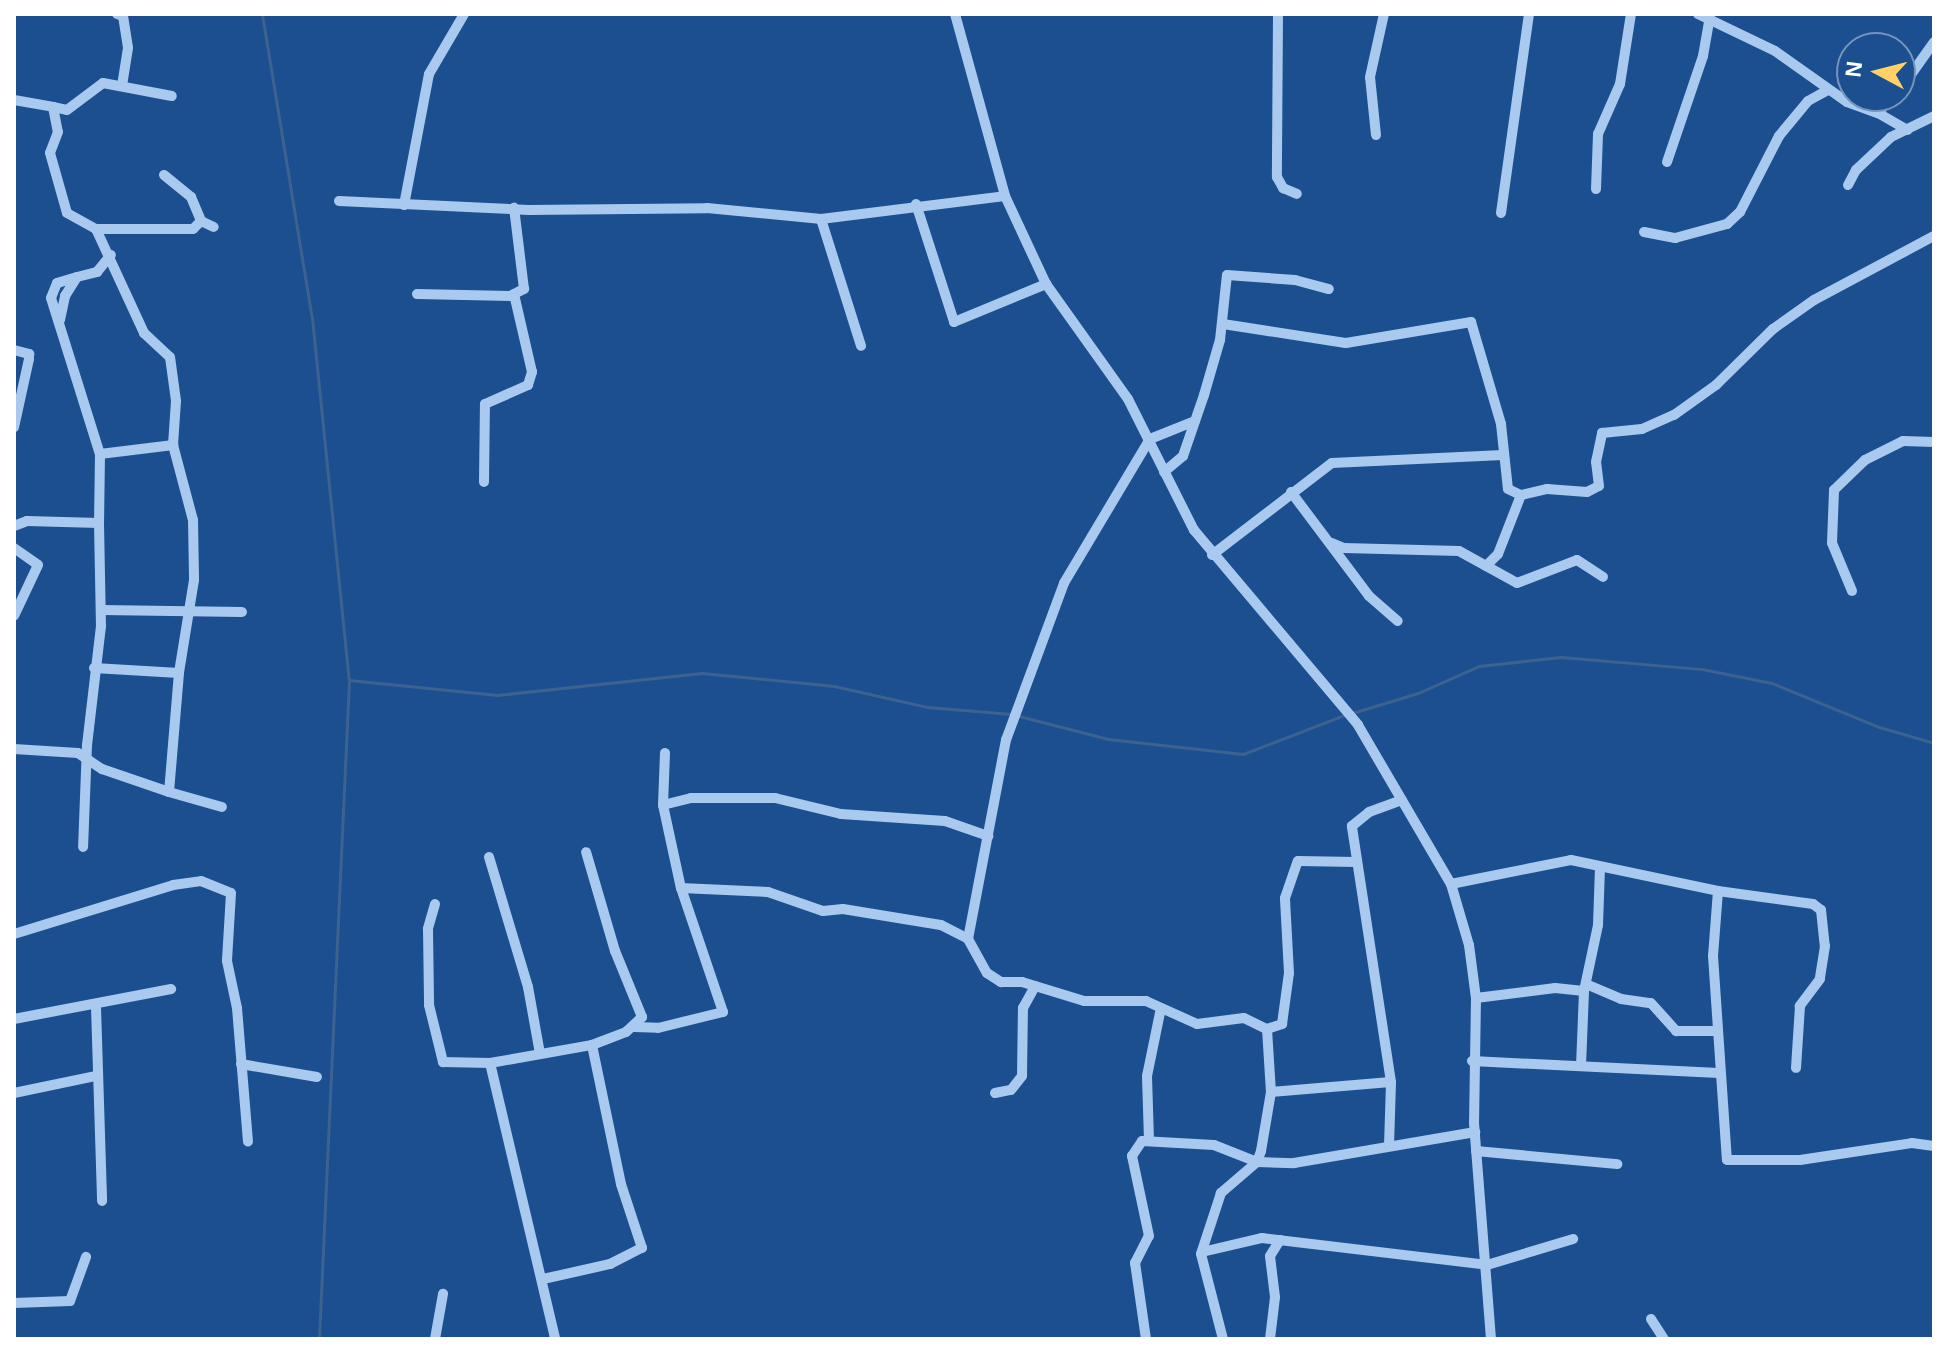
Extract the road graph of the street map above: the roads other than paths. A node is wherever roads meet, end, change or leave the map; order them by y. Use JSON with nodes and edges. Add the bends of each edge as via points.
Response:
{"nodes":[{"id":1,"x":117,"y":14,"type":"edge"},
{"id":2,"x":464,"y":14,"type":"edge"},
{"id":3,"x":955,"y":14,"type":"edge"},
{"id":4,"x":1278,"y":14,"type":"edge"},
{"id":5,"x":1384,"y":14,"type":"edge"},
{"id":6,"x":1529,"y":14,"type":"edge"},
{"id":7,"x":1631,"y":14,"type":"edge"},
{"id":8,"x":1698,"y":14,"type":"edge"},
{"id":9,"x":1710,"y":17,"type":"junction"},
{"id":10,"x":1934,"y":42,"type":"edge"},
{"id":11,"x":1916,"y":67,"type":"edge"},
{"id":12,"x":122,"y":86,"type":"junction"},
{"id":13,"x":1826,"y":91,"type":"junction"},
{"id":14,"x":172,"y":96,"type":"dead end"},
{"id":15,"x":14,"y":100,"type":"edge"},
{"id":16,"x":53,"y":107,"type":"junction"},
{"id":17,"x":1878,"y":113,"type":"joint"},
{"id":18,"x":1934,"y":116,"type":"edge"},
{"id":19,"x":1929,"y":128,"type":"edge"},
{"id":20,"x":1907,"y":130,"type":"junction"},
{"id":21,"x":1376,"y":135,"type":"dead end"},
{"id":22,"x":1667,"y":162,"type":"dead end"},
{"id":23,"x":164,"y":175,"type":"dead end"},
{"id":24,"x":1848,"y":185,"type":"dead end"},
{"id":25,"x":1596,"y":189,"type":"dead end"},
{"id":26,"x":1297,"y":194,"type":"dead end"},
{"id":27,"x":1005,"y":196,"type":"junction"},
{"id":28,"x":339,"y":201,"type":"dead end"},
{"id":29,"x":916,"y":204,"type":"junction"},
{"id":30,"x":404,"y":205,"type":"junction"},
{"id":31,"x":514,"y":208,"type":"junction"},
{"id":32,"x":1501,"y":213,"type":"dead end"},
{"id":33,"x":821,"y":219,"type":"junction"},
{"id":34,"x":201,"y":221,"type":"junction"},
{"id":35,"x":214,"y":227,"type":"dead end"},
{"id":36,"x":96,"y":229,"type":"junction"},
{"id":37,"x":1644,"y":232,"type":"dead end"},
{"id":38,"x":1934,"y":236,"type":"edge"},
{"id":39,"x":111,"y":255,"type":"junction"},
{"id":40,"x":1046,"y":284,"type":"junction"},
{"id":41,"x":1329,"y":289,"type":"dead end"},
{"id":42,"x":417,"y":294,"type":"dead end"},
{"id":43,"x":514,"y":294,"type":"junction"},
{"id":44,"x":1223,"y":324,"type":"junction"},
{"id":45,"x":861,"y":346,"type":"dead end"},
{"id":46,"x":14,"y":350,"type":"edge"},
{"id":47,"x":1195,"y":421,"type":"junction"},
{"id":48,"x":14,"y":427,"type":"edge"},
{"id":49,"x":1150,"y":439,"type":"junction"},
{"id":50,"x":1934,"y":442,"type":"edge"},
{"id":51,"x":173,"y":445,"type":"junction"},
{"id":52,"x":100,"y":454,"type":"junction"},
{"id":53,"x":1503,"y":455,"type":"junction"},
{"id":54,"x":1164,"y":472,"type":"junction"},
{"id":55,"x":484,"y":482,"type":"dead end"},
{"id":56,"x":1291,"y":492,"type":"junction"},
{"id":57,"x":1521,"y":495,"type":"junction"},
{"id":58,"x":99,"y":523,"type":"junction"},
{"id":59,"x":14,"y":526,"type":"edge"},
{"id":60,"x":1332,"y":543,"type":"junction"},
{"id":61,"x":14,"y":548,"type":"edge"},
{"id":62,"x":1212,"y":555,"type":"junction"},
{"id":63,"x":1486,"y":566,"type":"junction"},
{"id":64,"x":1603,"y":577,"type":"dead end"},
{"id":65,"x":1852,"y":591,"type":"dead end"},
{"id":66,"x":101,"y":610,"type":"junction"},
{"id":67,"x":188,"y":610,"type":"junction"},
{"id":68,"x":242,"y":612,"type":"dead end"},
{"id":69,"x":14,"y":616,"type":"edge"},
{"id":70,"x":1398,"y":621,"type":"dead end"},
{"id":71,"x":94,"y":668,"type":"junction"},
{"id":72,"x":179,"y":673,"type":"junction"},
{"id":73,"x":14,"y":749,"type":"edge"},
{"id":74,"x":665,"y":753,"type":"dead end"},
{"id":75,"x":86,"y":759,"type":"junction"},
{"id":76,"x":169,"y":792,"type":"junction"},
{"id":77,"x":1402,"y":800,"type":"junction"},
{"id":78,"x":663,"y":805,"type":"junction"},
{"id":79,"x":222,"y":807,"type":"dead end"},
{"id":80,"x":988,"y":836,"type":"junction"},
{"id":81,"x":83,"y":847,"type":"dead end"},
{"id":82,"x":586,"y":852,"type":"dead end"},
{"id":83,"x":489,"y":857,"type":"dead end"},
{"id":84,"x":1356,"y":862,"type":"junction"},
{"id":85,"x":1600,"y":867,"type":"junction"},
{"id":86,"x":1451,"y":884,"type":"junction"},
{"id":87,"x":681,"y":888,"type":"junction"},
{"id":88,"x":1718,"y":891,"type":"junction"},
{"id":89,"x":435,"y":904,"type":"dead end"},
{"id":90,"x":14,"y":934,"type":"edge"},
{"id":91,"x":968,"y":939,"type":"junction"},
{"id":92,"x":1035,"y":986,"type":"junction"},
{"id":93,"x":1585,"y":987,"type":"junction"},
{"id":94,"x":171,"y":989,"type":"dead end"},
{"id":95,"x":1476,"y":998,"type":"junction"},
{"id":96,"x":96,"y":1007,"type":"junction"},
{"id":97,"x":1161,"y":1008,"type":"junction"},
{"id":98,"x":14,"y":1019,"type":"edge"},
{"id":99,"x":634,"y":1027,"type":"junction"},
{"id":100,"x":1267,"y":1029,"type":"junction"},
{"id":101,"x":1717,"y":1031,"type":"junction"},
{"id":102,"x":592,"y":1045,"type":"junction"},
{"id":103,"x":540,"y":1054,"type":"junction"},
{"id":104,"x":1472,"y":1061,"type":"junction"},
{"id":105,"x":490,"y":1063,"type":"junction"},
{"id":106,"x":241,"y":1064,"type":"junction"},
{"id":107,"x":1581,"y":1066,"type":"junction"},
{"id":108,"x":1796,"y":1068,"type":"dead end"},
{"id":109,"x":1719,"y":1073,"type":"junction"},
{"id":110,"x":96,"y":1076,"type":"junction"},
{"id":111,"x":317,"y":1077,"type":"dead end"},
{"id":112,"x":1391,"y":1082,"type":"junction"},
{"id":113,"x":1271,"y":1092,"type":"junction"},
{"id":114,"x":14,"y":1093,"type":"edge"},
{"id":115,"x":995,"y":1093,"type":"dead end"},
{"id":116,"x":1475,"y":1132,"type":"junction"},
{"id":117,"x":1149,"y":1140,"type":"junction"},
{"id":118,"x":248,"y":1142,"type":"dead end"},
{"id":119,"x":1389,"y":1146,"type":"junction"},
{"id":120,"x":1934,"y":1146,"type":"edge"},
{"id":121,"x":1476,"y":1151,"type":"junction"},
{"id":122,"x":1257,"y":1162,"type":"junction"},
{"id":123,"x":1617,"y":1164,"type":"dead end"},
{"id":124,"x":102,"y":1201,"type":"dead end"},
{"id":125,"x":1573,"y":1239,"type":"dead end"},
{"id":126,"x":1280,"y":1240,"type":"junction"},
{"id":127,"x":1202,"y":1252,"type":"junction"},
{"id":128,"x":86,"y":1257,"type":"dead end"},
{"id":129,"x":1487,"y":1265,"type":"junction"},
{"id":130,"x":543,"y":1279,"type":"junction"},
{"id":131,"x":443,"y":1294,"type":"dead end"},
{"id":132,"x":14,"y":1303,"type":"edge"},
{"id":133,"x":1651,"y":1319,"type":"dead end"},
{"id":134,"x":435,"y":1339,"type":"edge"},
{"id":135,"x":555,"y":1339,"type":"edge"},
{"id":136,"x":1146,"y":1339,"type":"edge"},
{"id":137,"x":1223,"y":1339,"type":"edge"},
{"id":138,"x":1270,"y":1339,"type":"edge"},
{"id":139,"x":1491,"y":1339,"type":"edge"},
{"id":140,"x":1664,"y":1339,"type":"edge"}],
"edges":[{"from":1,"to":12,"type":"street","via":[[123,16],[128,48]]},
{"from":2,"to":30,"type":"street","via":[[429,74]]},
{"from":3,"to":27,"type":"street"},
{"from":4,"to":26,"type":"street","via":[[1277,177],[1283,188]]},
{"from":5,"to":21,"type":"street","via":[[1370,77]]},
{"from":6,"to":32,"type":"street"},
{"from":7,"to":25,"type":"street","via":[[1620,84],[1598,134]]},
{"from":8,"to":9,"type":"street"},
{"from":9,"to":13,"type":"street","via":[[1775,51]]},
{"from":9,"to":22,"type":"street","via":[[1703,56]]},
{"from":10,"to":11,"type":"street"},
{"from":12,"to":14,"type":"street"},
{"from":12,"to":16,"type":"street","via":[[103,83],[67,110]]},
{"from":13,"to":17,"type":"street"},
{"from":13,"to":37,"type":"street","via":[[1808,101],[1779,136],[1740,212],[1727,224],[1675,238]]},
{"from":15,"to":16,"type":"street"},
{"from":16,"to":36,"type":"street","via":[[58,132],[50,153],[67,213]]},
{"from":17,"to":20,"type":"street"},
{"from":18,"to":19,"type":"street"},
{"from":19,"to":20,"type":"street"},
{"from":20,"to":24,"type":"street","via":[[1874,152]]},
{"from":23,"to":34,"type":"street","via":[[191,197]]},
{"from":27,"to":29,"type":"street","via":[[976,203]]},
{"from":27,"to":40,"type":"street"},
{"from":28,"to":30,"type":"street"},
{"from":29,"to":33,"type":"street"},
{"from":29,"to":40,"type":"street","via":[[954,322]]},
{"from":30,"to":31,"type":"street"},
{"from":31,"to":33,"type":"street","via":[[707,208]]},
{"from":31,"to":43,"type":"street","via":[[524,289]]},
{"from":33,"to":45,"type":"street"},
{"from":34,"to":35,"type":"street"},
{"from":34,"to":36,"type":"street","via":[[193,229]]},
{"from":36,"to":39,"type":"street"},
{"from":38,"to":57,"type":"street","via":[[1814,300],[1674,415],[1642,429],[1602,433],[1596,462],[1601,477],[1593,490],[1547,489]]},
{"from":39,"to":51,"type":"street","via":[[144,333],[170,357],[176,401],[170,418]]},
{"from":39,"to":52,"type":"street","via":[[97,272],[57,283],[51,298]]},
{"from":40,"to":49,"type":"street","via":[[1120,387]]},
{"from":41,"to":44,"type":"street","via":[[1295,280],[1227,275]]},
{"from":42,"to":43,"type":"street"},
{"from":43,"to":55,"type":"street","via":[[532,372],[528,385],[485,404]]},
{"from":44,"to":47,"type":"street"},
{"from":44,"to":53,"type":"street","via":[[1346,343],[1471,322],[1501,424]]},
{"from":46,"to":48,"type":"street","via":[[29,354]]},
{"from":47,"to":49,"type":"street"},
{"from":47,"to":54,"type":"street","via":[[1183,456]]},
{"from":49,"to":54,"type":"street"},
{"from":49,"to":80,"type":"street","via":[[1064,583],[1006,740]]},
{"from":50,"to":65,"type":"street","via":[[1903,441],[1865,460],[1834,490],[1832,543]]},
{"from":51,"to":52,"type":"street"},
{"from":51,"to":67,"type":"street","via":[[193,520],[194,580]]},
{"from":52,"to":58,"type":"street"},
{"from":53,"to":56,"type":"street","via":[[1340,461]]},
{"from":53,"to":57,"type":"street","via":[[1508,489]]},
{"from":54,"to":62,"type":"street"},
{"from":56,"to":60,"type":"street"},
{"from":56,"to":62,"type":"street"},
{"from":57,"to":63,"type":"street","via":[[1498,554]]},
{"from":58,"to":59,"type":"street","via":[[27,521]]},
{"from":58,"to":66,"type":"street"},
{"from":60,"to":63,"type":"street","via":[[1353,549],[1459,551]]},
{"from":60,"to":70,"type":"street","via":[[1369,596]]},
{"from":61,"to":69,"type":"street","via":[[38,565]]},
{"from":62,"to":77,"type":"street","via":[[1358,725]]},
{"from":63,"to":64,"type":"street","via":[[1517,583],[1577,560]]},
{"from":66,"to":67,"type":"street"},
{"from":66,"to":71,"type":"street"},
{"from":67,"to":68,"type":"street"},
{"from":67,"to":72,"type":"street"},
{"from":71,"to":72,"type":"street"},
{"from":71,"to":75,"type":"street"},
{"from":72,"to":76,"type":"street"},
{"from":73,"to":75,"type":"street","via":[[50,748]]},
{"from":74,"to":78,"type":"street"},
{"from":75,"to":76,"type":"street"},
{"from":75,"to":81,"type":"street"},
{"from":76,"to":79,"type":"street"},
{"from":77,"to":84,"type":"street","via":[[1369,812],[1352,826]]},
{"from":77,"to":86,"type":"street"},
{"from":78,"to":80,"type":"street","via":[[691,798],[775,798],[841,814],[945,821]]},
{"from":78,"to":87,"type":"street"},
{"from":80,"to":91,"type":"street"},
{"from":82,"to":99,"type":"street","via":[[615,951],[642,1017]]},
{"from":83,"to":103,"type":"street","via":[[528,987]]},
{"from":84,"to":100,"type":"street","via":[[1298,861],[1285,898],[1289,973],[1282,1024]]},
{"from":84,"to":112,"type":"street"},
{"from":85,"to":86,"type":"street","via":[[1559,860]]},
{"from":85,"to":88,"type":"street"},
{"from":85,"to":93,"type":"street","via":[[1598,925]]},
{"from":86,"to":95,"type":"street","via":[[1469,945]]},
{"from":87,"to":91,"type":"street","via":[[768,892],[823,911],[843,909],[941,925]]},
{"from":87,"to":99,"type":"street","via":[[723,1012],[658,1028]]},
{"from":88,"to":101,"type":"street","via":[[1713,956]]},
{"from":88,"to":108,"type":"street","via":[[1800,899],[1821,910],[1825,946],[1820,979],[1800,1006]]},
{"from":89,"to":105,"type":"street","via":[[428,929],[435,1044],[443,1062]]},
{"from":90,"to":106,"type":"street","via":[[173,885],[201,881],[231,893],[227,961]]},
{"from":91,"to":92,"type":"street","via":[[994,979]]},
{"from":92,"to":97,"type":"street","via":[[1084,1001],[1138,999]]},
{"from":92,"to":115,"type":"street","via":[[1023,1008],[1022,1076],[1011,1090]]},
{"from":93,"to":95,"type":"street"},
{"from":93,"to":101,"type":"street","via":[[1651,1003],[1676,1031]]},
{"from":93,"to":107,"type":"street"},
{"from":94,"to":96,"type":"street"},
{"from":95,"to":104,"type":"street"},
{"from":96,"to":98,"type":"street"},
{"from":96,"to":110,"type":"street"},
{"from":97,"to":100,"type":"street","via":[[1197,1024],[1244,1018]]},
{"from":97,"to":117,"type":"street","via":[[1147,1076]]},
{"from":99,"to":102,"type":"street"},
{"from":100,"to":113,"type":"street"},
{"from":101,"to":109,"type":"street"},
{"from":102,"to":103,"type":"street"},
{"from":102,"to":130,"type":"street","via":[[621,1184],[642,1248],[610,1264]]},
{"from":103,"to":105,"type":"street"},
{"from":104,"to":107,"type":"street"},
{"from":104,"to":116,"type":"street"},
{"from":105,"to":130,"type":"street"},
{"from":106,"to":111,"type":"street"},
{"from":106,"to":118,"type":"street"},
{"from":107,"to":109,"type":"street"},
{"from":109,"to":120,"type":"street","via":[[1727,1160],[1800,1160],[1912,1143]]},
{"from":110,"to":114,"type":"street"},
{"from":110,"to":124,"type":"street"},
{"from":112,"to":113,"type":"street"},
{"from":112,"to":119,"type":"street"},
{"from":113,"to":122,"type":"street"},
{"from":116,"to":119,"type":"street"},
{"from":116,"to":121,"type":"street"},
{"from":117,"to":122,"type":"street","via":[[1214,1145]]},
{"from":117,"to":136,"type":"street","via":[[1132,1156],[1149,1236],[1135,1263]]},
{"from":119,"to":122,"type":"street","via":[[1294,1163]]},
{"from":121,"to":123,"type":"street"},
{"from":121,"to":129,"type":"street"},
{"from":122,"to":127,"type":"street","via":[[1221,1193]]},
{"from":125,"to":129,"type":"street"},
{"from":126,"to":127,"type":"street","via":[[1262,1238]]},
{"from":126,"to":129,"type":"street"},
{"from":126,"to":138,"type":"street","via":[[1270,1256],[1275,1283]]},
{"from":127,"to":137,"type":"street"},
{"from":128,"to":132,"type":"street","via":[[70,1301]]},
{"from":129,"to":139,"type":"street"},
{"from":130,"to":135,"type":"street"},
{"from":131,"to":134,"type":"street"},
{"from":133,"to":140,"type":"street"}]}
